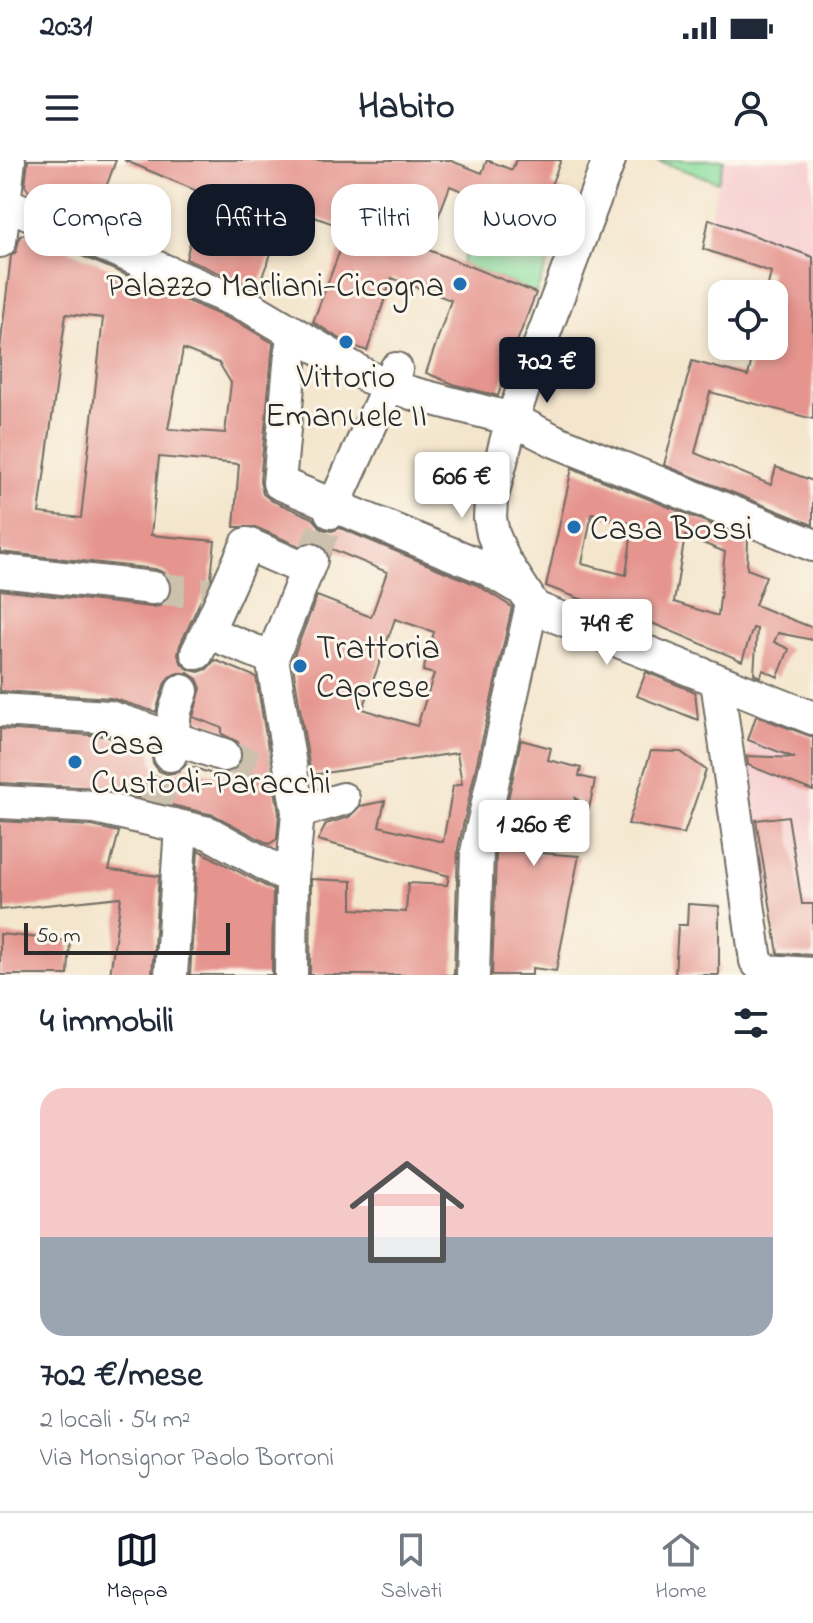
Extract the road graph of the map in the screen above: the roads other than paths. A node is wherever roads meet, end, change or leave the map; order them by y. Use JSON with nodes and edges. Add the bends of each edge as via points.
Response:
{"nodes":[{"id":1,"x":9,"y":160,"type":"edge"},
{"id":2,"x":609,"y":160,"type":"edge"},
{"id":3,"x":2,"y":198,"type":"edge"},
{"id":4,"x":0,"y":241,"type":"edge"},
{"id":5,"x":293,"y":332,"type":"junction"},
{"id":6,"x":393,"y":377,"type":"junction"},
{"id":7,"x":505,"y":417,"type":"junction"},
{"id":8,"x":333,"y":509,"type":"junction"},
{"id":9,"x":813,"y":545,"type":"edge"},
{"id":10,"x":466,"y":560,"type":"junction"},
{"id":11,"x":0,"y":571,"type":"edge"},
{"id":12,"x":153,"y":588,"type":"tunnel mouth"},
{"id":13,"x":524,"y":595,"type":"junction"},
{"id":14,"x":272,"y":658,"type":"junction"},
{"id":15,"x":717,"y":681,"type":"junction"},
{"id":16,"x":182,"y":691,"type":"dead end"},
{"id":17,"x":0,"y":710,"type":"edge"},
{"id":18,"x":813,"y":718,"type":"edge"},
{"id":19,"x":171,"y":747,"type":"junction"},
{"id":20,"x":224,"y":755,"type":"tunnel mouth"},
{"id":21,"x":343,"y":799,"type":"dead end"},
{"id":22,"x":0,"y":802,"type":"edge"},
{"id":23,"x":298,"y":812,"type":"junction"},
{"id":24,"x":162,"y":818,"type":"junction"},
{"id":25,"x":292,"y":879,"type":"junction"},
{"id":26,"x":768,"y":972,"type":"edge"},
{"id":27,"x":813,"y":974,"type":"edge"},
{"id":28,"x":171,"y":975,"type":"edge"},
{"id":29,"x":291,"y":975,"type":"edge"},
{"id":30,"x":473,"y":975,"type":"edge"}],
"edges":[{"from":1,"to":3,"type":"street"},
{"from":2,"to":7,"type":"street"},
{"from":3,"to":4,"type":"street"},
{"from":3,"to":5,"type":"street","via":[[250,307]]},
{"from":5,"to":6,"type":"street","via":[[368,377]]},
{"from":5,"to":8,"type":"street","via":[[279,483]]},
{"from":6,"to":7,"type":"street"},
{"from":6,"to":8,"type":"street"},
{"from":7,"to":9,"type":"street"},
{"from":7,"to":10,"type":"street"},
{"from":7,"to":13,"type":"street","via":[[490,518],[504,560]]},
{"from":8,"to":10,"type":"street"},
{"from":10,"to":13,"type":"street"},
{"from":11,"to":12,"type":"street"},
{"from":13,"to":15,"type":"street","via":[[544,613]]},
{"from":13,"to":30,"type":"street","via":[[477,852]]},
{"from":14,"to":14,"type":"street","via":[[309,565],[247,544],[216,594],[202,642]]},
{"from":14,"to":23,"type":"street","via":[[283,762]]},
{"from":15,"to":18,"type":"street"},
{"from":15,"to":26,"type":"street","via":[[755,956]]},
{"from":16,"to":19,"type":"street"},
{"from":17,"to":19,"type":"street","via":[[109,717]]},
{"from":19,"to":20,"type":"street"},
{"from":21,"to":23,"type":"street"},
{"from":22,"to":24,"type":"street","via":[[95,807]]},
{"from":23,"to":25,"type":"street"},
{"from":24,"to":25,"type":"street","via":[[209,833]]},
{"from":24,"to":28,"type":"street"},
{"from":25,"to":29,"type":"street"},
{"from":26,"to":27,"type":"street"}]}
